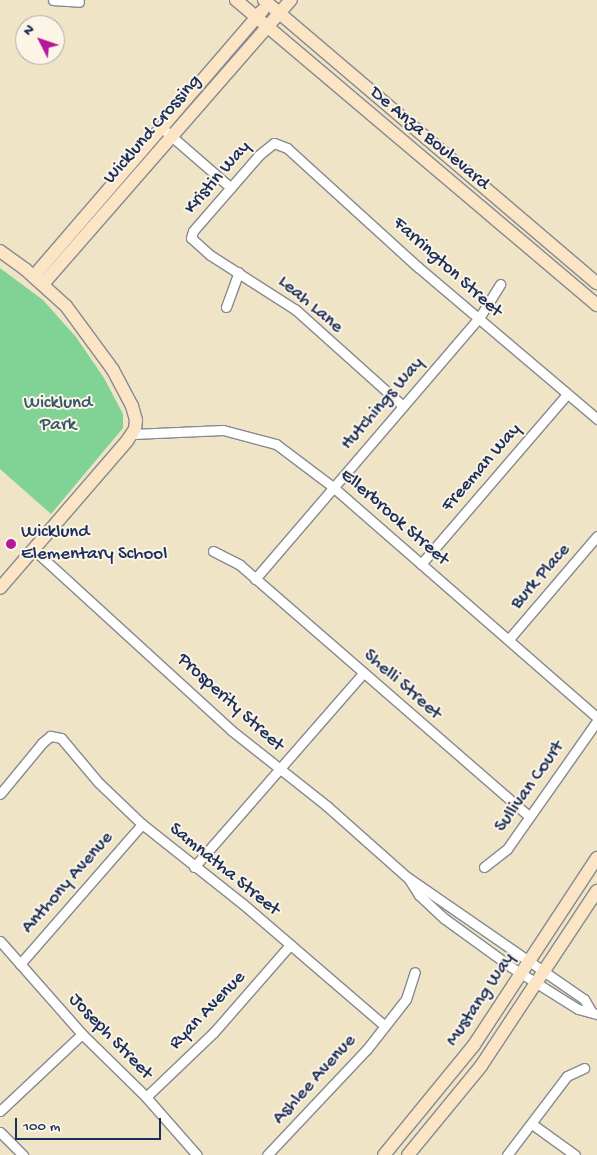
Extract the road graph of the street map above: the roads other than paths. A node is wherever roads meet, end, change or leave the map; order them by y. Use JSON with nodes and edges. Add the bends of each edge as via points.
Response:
{"nodes":[{"id":1,"x":53,"y":0,"type":"edge"},
{"id":2,"x":236,"y":0,"type":"edge"},
{"id":3,"x":292,"y":0,"type":"edge"},
{"id":4,"x":268,"y":1,"type":"edge"},
{"id":5,"x":79,"y":2,"type":"dead end"},
{"id":6,"x":280,"y":14,"type":"junction"},
{"id":7,"x":256,"y":18,"type":"junction"},
{"id":8,"x":267,"y":27,"type":"junction"},
{"id":9,"x":162,"y":128,"type":"junction"},
{"id":10,"x":173,"y":136,"type":"junction"},
{"id":11,"x":274,"y":143,"type":"joint"},
{"id":12,"x":232,"y":188,"type":"junction"},
{"id":13,"x":191,"y":238,"type":"joint"},
{"id":14,"x":0,"y":251,"type":"edge"},
{"id":15,"x":239,"y":272,"type":"junction"},
{"id":16,"x":38,"y":280,"type":"junction"},
{"id":17,"x":597,"y":283,"type":"edge"},
{"id":18,"x":500,"y":284,"type":"dead end"},
{"id":19,"x":597,"y":305,"type":"edge"},
{"id":20,"x":226,"y":307,"type":"dead end"},
{"id":21,"x":479,"y":318,"type":"junction"},
{"id":22,"x":567,"y":394,"type":"junction"},
{"id":23,"x":403,"y":406,"type":"junction"},
{"id":24,"x":597,"y":418,"type":"edge"},
{"id":25,"x":133,"y":434,"type":"junction"},
{"id":26,"x":333,"y":487,"type":"junction"},
{"id":27,"x":597,"y":536,"type":"edge"},
{"id":28,"x":33,"y":549,"type":"junction"},
{"id":29,"x":213,"y":550,"type":"dead end"},
{"id":30,"x":421,"y":564,"type":"junction"},
{"id":31,"x":255,"y":579,"type":"junction"},
{"id":32,"x":0,"y":588,"type":"edge"},
{"id":33,"x":509,"y":639,"type":"junction"},
{"id":34,"x":362,"y":673,"type":"junction"},
{"id":35,"x":597,"y":717,"type":"edge"},
{"id":36,"x":597,"y":721,"type":"edge"},
{"id":37,"x":279,"y":769,"type":"junction"},
{"id":38,"x":0,"y":794,"type":"edge"},
{"id":39,"x":528,"y":815,"type":"junction"},
{"id":40,"x":142,"y":824,"type":"junction"},
{"id":41,"x":597,"y":858,"type":"edge"},
{"id":42,"x":194,"y":867,"type":"junction"},
{"id":43,"x":484,"y":867,"type":"dead end"},
{"id":44,"x":407,"y":877,"type":"junction"},
{"id":45,"x":597,"y":891,"type":"edge"},
{"id":46,"x":0,"y":941,"type":"edge"},
{"id":47,"x":290,"y":945,"type":"junction"},
{"id":48,"x":530,"y":961,"type":"junction"},
{"id":49,"x":20,"y":964,"type":"junction"},
{"id":50,"x":545,"y":971,"type":"junction"},
{"id":51,"x":415,"y":972,"type":"dead end"},
{"id":52,"x":522,"y":975,"type":"junction"},
{"id":53,"x":536,"y":985,"type":"junction"},
{"id":54,"x":594,"y":1012,"type":"edge"},
{"id":55,"x":385,"y":1026,"type":"junction"},
{"id":56,"x":82,"y":1034,"type":"junction"},
{"id":57,"x":584,"y":1068,"type":"dead end"},
{"id":58,"x":146,"y":1096,"type":"junction"},
{"id":59,"x":0,"y":1111,"type":"edge"},
{"id":60,"x":532,"y":1124,"type":"junction"},
{"id":61,"x":0,"y":1132,"type":"edge"},
{"id":62,"x":23,"y":1155,"type":"edge"},
{"id":63,"x":197,"y":1155,"type":"edge"},
{"id":64,"x":266,"y":1155,"type":"edge"},
{"id":65,"x":384,"y":1155,"type":"edge"},
{"id":66,"x":408,"y":1155,"type":"edge"},
{"id":67,"x":507,"y":1155,"type":"edge"},
{"id":68,"x":575,"y":1155,"type":"edge"}],
"edges":[{"from":1,"to":5,"type":"street"},
{"from":2,"to":7,"type":"street","name":"De Anza Boulevard"},
{"from":3,"to":6,"type":"street","name":"Wicklund Crossing"},
{"from":4,"to":6,"type":"street","name":"De Anza Boulevard"},
{"from":4,"to":7,"type":"street","name":"Wicklund Crossing"},
{"from":6,"to":8,"type":"street","name":"Wicklund Crossing"},
{"from":6,"to":17,"type":"street","name":"De Anza Boulevard"},
{"from":7,"to":8,"type":"street","name":"De Anza Boulevard"},
{"from":7,"to":9,"type":"street","name":"Wicklund Crossing"},
{"from":8,"to":10,"type":"street","name":"Wicklund Crossing"},
{"from":8,"to":19,"type":"street","name":"De Anza Boulevard"},
{"from":9,"to":10,"type":"street"},
{"from":9,"to":16,"type":"street","name":"Wicklund Crossing"},
{"from":10,"to":12,"type":"street"},
{"from":10,"to":16,"type":"street","name":"Wicklund Crossing"},
{"from":11,"to":12,"type":"street","name":"Kristin Way"},
{"from":11,"to":21,"type":"street","name":"Farrington Street","via":[[287,148]]},
{"from":12,"to":13,"type":"street","name":"Kristin Way","via":[[193,231]]},
{"from":13,"to":15,"type":"street","name":"Leah Lane","via":[[203,251]]},
{"from":14,"to":16,"type":"street"},
{"from":15,"to":20,"type":"street"},
{"from":15,"to":23,"type":"street","name":"Leah Lane","via":[[296,310]]},
{"from":16,"to":25,"type":"street","via":[[66,306],[114,370],[132,406],[136,420]]},
{"from":18,"to":21,"type":"street","name":"Hutchings Way"},
{"from":21,"to":22,"type":"street","name":"Farrington Street"},
{"from":21,"to":23,"type":"street","name":"Hutchings Way"},
{"from":22,"to":24,"type":"street","name":"Farrington Street"},
{"from":22,"to":30,"type":"street","name":"Freeman Way"},
{"from":23,"to":26,"type":"street","name":"Hutchings Way"},
{"from":25,"to":26,"type":"street","name":"Ellerbrook Street","via":[[222,430],[248,435],[276,444]]},
{"from":25,"to":28,"type":"street"},
{"from":26,"to":30,"type":"street","name":"Ellerbrook Street"},
{"from":26,"to":31,"type":"street","name":"Hutchings Way"},
{"from":27,"to":33,"type":"street","name":"Burk Place"},
{"from":28,"to":32,"type":"street"},
{"from":28,"to":37,"type":"street","name":"Prosperity Street","via":[[231,730]]},
{"from":29,"to":31,"type":"street","name":"Shelli Street","via":[[240,565]]},
{"from":30,"to":33,"type":"street","name":"Ellerbrook Street"},
{"from":31,"to":34,"type":"street","name":"Shelli Street"},
{"from":33,"to":35,"type":"street","name":"Ellerbrook Street"},
{"from":34,"to":37,"type":"street"},
{"from":34,"to":39,"type":"street","name":"Shelli Street"},
{"from":36,"to":39,"type":"street","name":"Sullivan Court"},
{"from":37,"to":42,"type":"street"},
{"from":37,"to":44,"type":"street","name":"Prosperity Street","via":[[327,806]]},
{"from":38,"to":40,"type":"street","name":"Samnatha Street","via":[[50,736],[61,738],[98,782]]},
{"from":39,"to":43,"type":"street","name":"Sullivan Court","via":[[506,849]]},
{"from":40,"to":42,"type":"street","name":"Samnatha Street"},
{"from":40,"to":49,"type":"street","name":"Anthony Avenue"},
{"from":41,"to":48,"type":"street","name":"Mustang Way"},
{"from":42,"to":47,"type":"street","name":"Samnatha Street"},
{"from":44,"to":48,"type":"street","name":"Prosperity Street"},
{"from":44,"to":52,"type":"street","name":"Prosperity Street","via":[[419,895],[445,919]]},
{"from":45,"to":50,"type":"street","name":"Mustang Way"},
{"from":46,"to":49,"type":"street","name":"Joseph Street"},
{"from":47,"to":55,"type":"street","name":"Samnatha Street"},
{"from":47,"to":58,"type":"street","name":"Ryan Avenue","via":[[214,1032]]},
{"from":48,"to":50,"type":"street","name":"Prosperity Street"},
{"from":48,"to":52,"type":"street","name":"Mustang Way"},
{"from":49,"to":56,"type":"street","name":"Joseph Street"},
{"from":50,"to":53,"type":"street","name":"Mustang Way"},
{"from":50,"to":54,"type":"street","name":"Prosperity Street","via":[[584,998]]},
{"from":51,"to":55,"type":"street","name":"Ashlee Avenue","via":[[406,999]]},
{"from":52,"to":53,"type":"street","name":"Prosperity Street"},
{"from":52,"to":65,"type":"street","name":"Mustang Way","via":[[474,1045]]},
{"from":53,"to":54,"type":"street","name":"Prosperity Street","via":[[578,1010]]},
{"from":53,"to":66,"type":"street","name":"Mustang Way","via":[[481,1066]]},
{"from":55,"to":64,"type":"street","name":"Ashlee Avenue","via":[[330,1091]]},
{"from":56,"to":58,"type":"street","name":"Joseph Street"},
{"from":56,"to":59,"type":"street"},
{"from":57,"to":60,"type":"street","via":[[567,1076]]},
{"from":58,"to":63,"type":"street","name":"Joseph Street"},
{"from":60,"to":67,"type":"street"},
{"from":60,"to":68,"type":"street"},
{"from":61,"to":62,"type":"street"}]}
